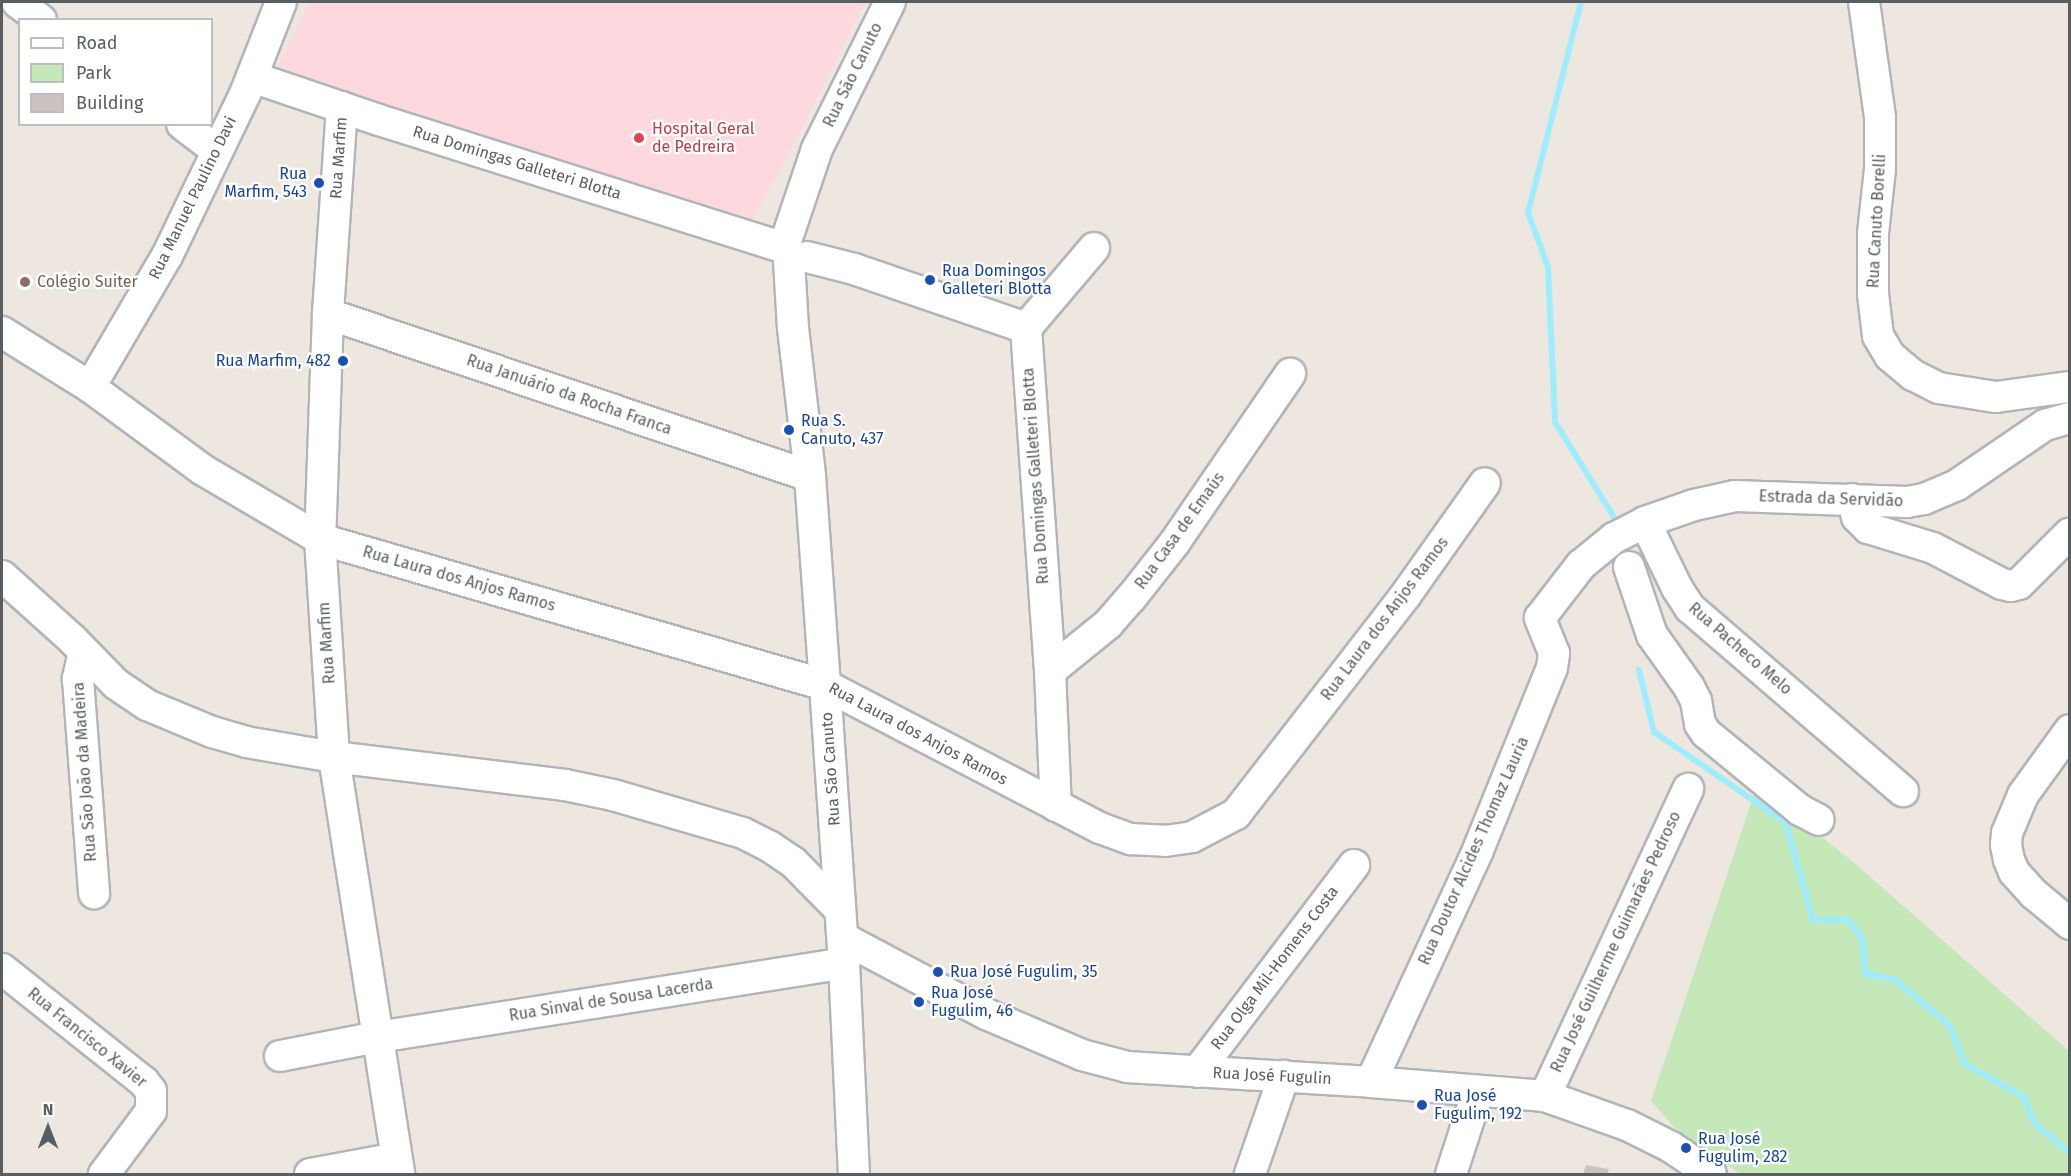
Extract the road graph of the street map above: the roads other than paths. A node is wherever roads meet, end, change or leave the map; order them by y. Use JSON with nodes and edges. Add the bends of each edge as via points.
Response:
{"nodes":[{"id":1,"x":17,"y":2,"type":"edge"},
{"id":2,"x":281,"y":2,"type":"edge"},
{"id":3,"x":890,"y":2,"type":"edge"},
{"id":4,"x":1864,"y":2,"type":"edge"},
{"id":5,"x":38,"y":18,"type":"edge"},
{"id":6,"x":252,"y":77,"type":"junction"},
{"id":7,"x":342,"y":107,"type":"junction"},
{"id":8,"x":185,"y":126,"type":"edge"},
{"id":9,"x":216,"y":150,"type":"junction"},
{"id":10,"x":1094,"y":248,"type":"dead end"},
{"id":11,"x":798,"y":251,"type":"junction"},
{"id":12,"x":328,"y":314,"type":"junction"},
{"id":13,"x":1026,"y":328,"type":"junction"},
{"id":14,"x":2,"y":332,"type":"edge"},
{"id":15,"x":1290,"y":374,"type":"dead end"},
{"id":16,"x":90,"y":387,"type":"junction"},
{"id":17,"x":2070,"y":387,"type":"edge"},
{"id":18,"x":2070,"y":418,"type":"edge"},
{"id":19,"x":810,"y":476,"type":"junction"},
{"id":20,"x":1485,"y":483,"type":"dead end"},
{"id":21,"x":1852,"y":499,"type":"junction"},
{"id":22,"x":1645,"y":522,"type":"junction"},
{"id":23,"x":2069,"y":534,"type":"edge"},
{"id":24,"x":320,"y":539,"type":"junction"},
{"id":25,"x":1629,"y":567,"type":"dead end"},
{"id":26,"x":6,"y":588,"type":"edge"},
{"id":27,"x":1540,"y":618,"type":"joint"},
{"id":28,"x":84,"y":652,"type":"junction"},
{"id":29,"x":1050,"y":670,"type":"junction"},
{"id":30,"x":825,"y":685,"type":"junction"},
{"id":31,"x":2070,"y":730,"type":"edge"},
{"id":32,"x":334,"y":756,"type":"junction"},
{"id":33,"x":1688,"y":789,"type":"dead end"},
{"id":34,"x":1903,"y":791,"type":"dead end"},
{"id":35,"x":1056,"y":806,"type":"junction"},
{"id":36,"x":1820,"y":820,"type":"dead end"},
{"id":37,"x":1354,"y":865,"type":"dead end"},
{"id":38,"x":94,"y":893,"type":"dead end"},
{"id":39,"x":2070,"y":924,"type":"edge"},
{"id":40,"x":842,"y":937,"type":"junction"},
{"id":41,"x":2,"y":969,"type":"edge"},
{"id":42,"x":378,"y":1037,"type":"junction"},
{"id":43,"x":280,"y":1056,"type":"dead end"},
{"id":44,"x":1197,"y":1072,"type":"junction"},
{"id":45,"x":1284,"y":1076,"type":"junction"},
{"id":46,"x":1371,"y":1082,"type":"junction"},
{"id":47,"x":1478,"y":1092,"type":"junction"},
{"id":48,"x":1545,"y":1096,"type":"junction"},
{"id":49,"x":398,"y":1166,"type":"edge"},
{"id":50,"x":104,"y":1174,"type":"edge"},
{"id":51,"x":310,"y":1174,"type":"edge"},
{"id":52,"x":854,"y":1174,"type":"edge"},
{"id":53,"x":1250,"y":1174,"type":"edge"},
{"id":54,"x":1451,"y":1174,"type":"edge"},
{"id":55,"x":1712,"y":1174,"type":"edge"}],
"edges":[{"from":1,"to":5,"type":"street"},
{"from":2,"to":6,"type":"street","name":"Rua Manuel Paulino Davi"},
{"from":3,"to":11,"type":"street","name":"Rua São Canuto","via":[[817,149]]},
{"from":4,"to":17,"type":"street","name":"Rua Canuto Borelli","via":[[1880,118],[1880,169],[1873,233],[1878,336],[1890,356],[1913,375],[1939,388],[1996,397]]},
{"from":6,"to":7,"type":"street","name":"Rua Domingas Galleteri Blotta"},
{"from":6,"to":9,"type":"street","name":"Rua Manuel Paulino Davi"},
{"from":7,"to":11,"type":"street","name":"Rua Domingas Galleteri Blotta"},
{"from":7,"to":12,"type":"street","name":"Rua Marfim"},
{"from":8,"to":9,"type":"street"},
{"from":9,"to":16,"type":"street","name":"Rua Manuel Paulino Davi","via":[[167,256]]},
{"from":10,"to":13,"type":"street"},
{"from":11,"to":13,"type":"street","name":"Rua Domingas Galleteri Blotta"},
{"from":11,"to":19,"type":"street","name":"Rua São Canuto","via":[[793,328]]},
{"from":12,"to":19,"type":"street","name":"Rua Januário da Rocha Franca"},
{"from":12,"to":24,"type":"street","name":"Rua Marfim"},
{"from":13,"to":29,"type":"street","name":"Rua Domingas Galleteri Blotta"},
{"from":14,"to":16,"type":"street","name":"Rua Laura dos Anjos Ramos"},
{"from":15,"to":29,"type":"street","name":"Rua Casa de Emaús","via":[[1175,542],[1131,598],[1108,624]]},
{"from":16,"to":24,"type":"street","name":"Rua Laura dos Anjos Ramos","via":[[203,470]]},
{"from":18,"to":21,"type":"street","name":"Estrada da Servidão","via":[[2045,425],[1940,494],[1907,502]]},
{"from":19,"to":30,"type":"street","name":"Rua São Canuto"},
{"from":20,"to":35,"type":"street","name":"Rua Laura dos Anjos Ramos","via":[[1405,596],[1236,814],[1192,837],[1165,842],[1131,839]]},
{"from":21,"to":22,"type":"street","name":"Estrada da Servidão","via":[[1735,496]]},
{"from":21,"to":23,"type":"street","via":[[1857,517],[1868,528],[1933,548],[2011,586],[2019,584]]},
{"from":22,"to":27,"type":"street","name":"Estrada da Servidão","via":[[1614,538],[1581,565]]},
{"from":22,"to":34,"type":"street","name":"Rua Pacheco Melo","via":[[1690,608]]},
{"from":24,"to":30,"type":"street","name":"Rua Laura dos Anjos Ramos"},
{"from":24,"to":32,"type":"street","name":"Rua Marfim"},
{"from":25,"to":36,"type":"street","via":[[1652,634],[1689,687],[1706,733],[1800,810]]},
{"from":26,"to":28,"type":"street","name":"Rua José Fugulin"},
{"from":27,"to":46,"type":"street","name":"Rua Doutor Alcides Thomaz Lauria","via":[[1554,653],[1552,668],[1478,850]]},
{"from":28,"to":32,"type":"street","name":"Rua José Fugulin","via":[[116,684],[147,705],[246,742]]},
{"from":28,"to":38,"type":"street","name":"Rua São João da Madeira","via":[[78,679]]},
{"from":29,"to":35,"type":"street","name":"Rua Domingas Galleteri Blotta"},
{"from":30,"to":35,"type":"street","name":"Rua Laura dos Anjos Ramos"},
{"from":30,"to":40,"type":"street","name":"Rua São Canuto"},
{"from":31,"to":39,"type":"street","via":[[2023,795],[2007,832],[2006,845],[2014,872]]},
{"from":32,"to":40,"type":"street","name":"Rua José Fugulin","via":[[565,785],[742,833],[793,862]]},
{"from":32,"to":42,"type":"street","name":"Rua Marfim"},
{"from":33,"to":48,"type":"street","name":"Rua José Guilherme Guimarães Pedroso"},
{"from":37,"to":44,"type":"street","name":"Rua Olga Mil-Homens Costa"},
{"from":40,"to":42,"type":"street","name":"Rua Sinval de Sousa Lacerda"},
{"from":40,"to":44,"type":"street","name":"Rua José Fugulin","via":[[986,1014],[1082,1055],[1127,1067]]},
{"from":40,"to":52,"type":"street","name":"Rua São Canuto"},
{"from":41,"to":50,"type":"street","name":"Rua Francisco Xavier","via":[[144,1082],[151,1092],[151,1111]]},
{"from":42,"to":43,"type":"street","name":"Rua Sinval de Sousa Lacerda"},
{"from":42,"to":49,"type":"street","name":"Rua Marfim"},
{"from":44,"to":45,"type":"street","name":"Rua José Fugulin"},
{"from":45,"to":46,"type":"street","name":"Rua José Fugulin"},
{"from":45,"to":53,"type":"street"},
{"from":46,"to":47,"type":"street","name":"Rua José Fugulin"},
{"from":47,"to":48,"type":"street","name":"Rua José Fugulin"},
{"from":47,"to":54,"type":"street"},
{"from":48,"to":55,"type":"street","name":"Rua José Fugulin","via":[[1627,1125]]},
{"from":49,"to":51,"type":"street"}]}
